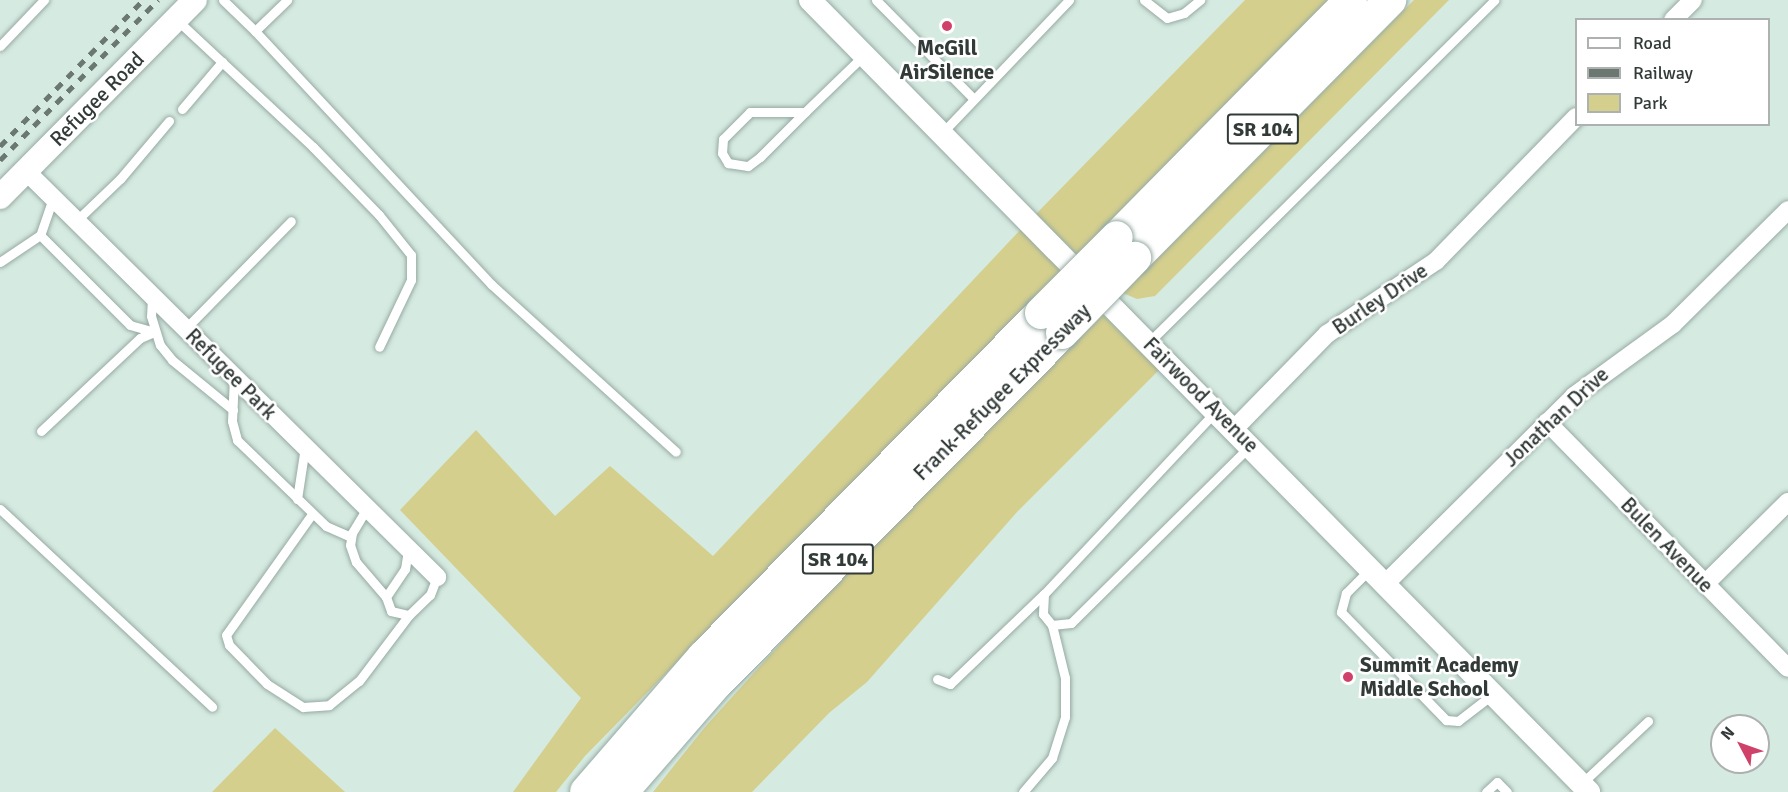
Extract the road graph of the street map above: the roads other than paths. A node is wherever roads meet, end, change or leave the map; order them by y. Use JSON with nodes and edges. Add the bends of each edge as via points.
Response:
{"nodes":[{"id":1,"x":44,"y":0,"type":"edge"},
{"id":2,"x":195,"y":0,"type":"edge"},
{"id":3,"x":223,"y":0,"type":"edge"},
{"id":4,"x":286,"y":0,"type":"edge"},
{"id":5,"x":810,"y":0,"type":"edge"},
{"id":6,"x":876,"y":0,"type":"edge"},
{"id":7,"x":1069,"y":0,"type":"edge"},
{"id":8,"x":1144,"y":0,"type":"edge"},
{"id":9,"x":1200,"y":0,"type":"edge"},
{"id":10,"x":1351,"y":0,"type":"edge"},
{"id":11,"x":1390,"y":0,"type":"edge"},
{"id":12,"x":1495,"y":0,"type":"edge"},
{"id":13,"x":1693,"y":0,"type":"edge"},
{"id":14,"x":1675,"y":18,"type":"edge"},
{"id":15,"x":176,"y":19,"type":"junction"},
{"id":16,"x":255,"y":32,"type":"junction"},
{"id":17,"x":0,"y":46,"type":"edge"},
{"id":18,"x":864,"y":55,"type":"junction"},
{"id":19,"x":222,"y":62,"type":"junction"},
{"id":20,"x":975,"y":99,"type":"junction"},
{"id":21,"x":182,"y":109,"type":"dead end"},
{"id":22,"x":805,"y":112,"type":"junction"},
{"id":23,"x":1575,"y":118,"type":"edge"},
{"id":24,"x":170,"y":121,"type":"dead end"},
{"id":25,"x":942,"y":133,"type":"junction"},
{"id":26,"x":26,"y":171,"type":"junction"},
{"id":27,"x":0,"y":197,"type":"edge"},
{"id":28,"x":53,"y":198,"type":"junction"},
{"id":29,"x":1788,"y":210,"type":"edge"},
{"id":30,"x":76,"y":221,"type":"junction"},
{"id":31,"x":291,"y":221,"type":"dead end"},
{"id":32,"x":40,"y":235,"type":"junction"},
{"id":33,"x":1126,"y":247,"type":"junction"},
{"id":34,"x":0,"y":262,"type":"edge"},
{"id":35,"x":152,"y":296,"type":"junction"},
{"id":36,"x":1051,"y":323,"type":"junction"},
{"id":37,"x":185,"y":329,"type":"junction"},
{"id":38,"x":154,"y":332,"type":"junction"},
{"id":39,"x":1149,"y":342,"type":"junction"},
{"id":40,"x":380,"y":347,"type":"dead end"},
{"id":41,"x":234,"y":377,"type":"junction"},
{"id":42,"x":232,"y":410,"type":"junction"},
{"id":43,"x":1216,"y":411,"type":"junction"},
{"id":44,"x":1547,"y":422,"type":"junction"},
{"id":45,"x":1234,"y":429,"type":"junction"},
{"id":46,"x":41,"y":431,"type":"dead end"},
{"id":47,"x":1250,"y":445,"type":"junction"},
{"id":48,"x":305,"y":447,"type":"junction"},
{"id":49,"x":676,"y":452,"type":"dead end"},
{"id":50,"x":297,"y":499,"type":"junction"},
{"id":51,"x":1788,"y":502,"type":"edge"},
{"id":52,"x":367,"y":508,"type":"junction"},
{"id":53,"x":0,"y":509,"type":"edge"},
{"id":54,"x":312,"y":514,"type":"junction"},
{"id":55,"x":351,"y":537,"type":"junction"},
{"id":56,"x":408,"y":549,"type":"junction"},
{"id":57,"x":1378,"y":576,"type":"junction"},
{"id":58,"x":437,"y":577,"type":"joint"},
{"id":59,"x":1706,"y":584,"type":"junction"},
{"id":60,"x":1044,"y":594,"type":"junction"},
{"id":61,"x":386,"y":597,"type":"junction"},
{"id":62,"x":409,"y":615,"type":"junction"},
{"id":63,"x":1052,"y":625,"type":"junction"},
{"id":64,"x":1788,"y":668,"type":"edge"},
{"id":65,"x":937,"y":679,"type":"dead end"},
{"id":66,"x":1493,"y":694,"type":"junction"},
{"id":67,"x":212,"y":707,"type":"dead end"},
{"id":68,"x":1648,"y":722,"type":"dead end"},
{"id":69,"x":1585,"y":788,"type":"edge"},
{"id":70,"x":586,"y":792,"type":"edge"},
{"id":71,"x":622,"y":792,"type":"edge"},
{"id":72,"x":1023,"y":792,"type":"edge"},
{"id":73,"x":1486,"y":792,"type":"edge"},
{"id":74,"x":1507,"y":792,"type":"edge"}],
"edges":[{"from":1,"to":17,"type":"lane"},
{"from":2,"to":15,"type":"main road","name":"Refugee Road"},
{"from":3,"to":16,"type":"lane"},
{"from":4,"to":16,"type":"lane"},
{"from":5,"to":18,"type":"street","name":"Fairwood Avenue"},
{"from":6,"to":20,"type":"lane"},
{"from":7,"to":20,"type":"lane"},
{"from":8,"to":9,"type":"lane","via":[[1167,18],[1184,13]]},
{"from":10,"to":33,"type":"highway","name":"Frank-Refugee Expressway","number":"SR 104"},
{"from":11,"to":33,"type":"highway","name":"Frank-Refugee Expressway","number":"SR 104"},
{"from":12,"to":39,"type":"lane"},
{"from":13,"to":14,"type":"street"},
{"from":15,"to":19,"type":"lane"},
{"from":15,"to":26,"type":"main road","name":"Refugee Road"},
{"from":16,"to":49,"type":"lane","via":[[492,285]]},
{"from":18,"to":22,"type":"lane"},
{"from":18,"to":25,"type":"street","name":"Fairwood Avenue"},
{"from":19,"to":21,"type":"lane"},
{"from":19,"to":40,"type":"lane","via":[[379,215],[411,255],[411,280]]},
{"from":20,"to":25,"type":"lane"},
{"from":22,"to":22,"type":"lane","via":[[748,166],[728,163],[722,153],[723,139],[750,112]]},
{"from":23,"to":45,"type":"street","name":"Burley Drive","via":[[1436,261],[1327,334]]},
{"from":24,"to":30,"type":"lane","via":[[120,179]]},
{"from":25,"to":39,"type":"street","name":"Fairwood Avenue"},
{"from":26,"to":27,"type":"main road","name":"Refugee Road"},
{"from":26,"to":28,"type":"street","name":"Refugee Park"},
{"from":28,"to":30,"type":"street","name":"Refugee Park"},
{"from":28,"to":32,"type":"lane"},
{"from":29,"to":44,"type":"street","name":"Jonathan Drive","via":[[1687,311],[1612,364]]},
{"from":30,"to":35,"type":"street","name":"Refugee Park"},
{"from":31,"to":37,"type":"lane"},
{"from":32,"to":34,"type":"lane"},
{"from":32,"to":38,"type":"lane","via":[[130,325]]},
{"from":33,"to":36,"type":"highway","name":"Frank-Refugee Expressway","number":"SR 104","bridge":true},
{"from":35,"to":37,"type":"street","name":"Refugee Park"},
{"from":35,"to":38,"type":"lane"},
{"from":36,"to":70,"type":"highway","name":"Frank-Refugee Expressway","number":"SR 104","via":[[718,641]]},
{"from":36,"to":71,"type":"highway","name":"Frank-Refugee Expressway","number":"SR 104","via":[[716,684]]},
{"from":37,"to":41,"type":"street","name":"Refugee Park"},
{"from":38,"to":42,"type":"lane","via":[[172,360]]},
{"from":38,"to":46,"type":"lane","via":[[140,338]]},
{"from":39,"to":43,"type":"street","name":"Fairwood Avenue"},
{"from":41,"to":42,"type":"lane"},
{"from":41,"to":48,"type":"street","name":"Refugee Park"},
{"from":42,"to":50,"type":"lane","via":[[237,440]]},
{"from":43,"to":45,"type":"street","name":"Fairwood Avenue"},
{"from":43,"to":60,"type":"lane"},
{"from":44,"to":57,"type":"street","name":"Jonathan Drive"},
{"from":44,"to":59,"type":"street","name":"Bulen Avenue"},
{"from":45,"to":47,"type":"street","name":"Fairwood Avenue"},
{"from":47,"to":57,"type":"street","name":"Fairwood Avenue"},
{"from":47,"to":63,"type":"lane","via":[[1071,623]]},
{"from":48,"to":50,"type":"lane"},
{"from":48,"to":52,"type":"street","name":"Refugee Park"},
{"from":50,"to":54,"type":"lane"},
{"from":51,"to":59,"type":"street"},
{"from":52,"to":55,"type":"lane"},
{"from":52,"to":56,"type":"street","name":"Refugee Park"},
{"from":53,"to":67,"type":"lane"},
{"from":54,"to":55,"type":"lane","via":[[336,533]]},
{"from":54,"to":62,"type":"lane","via":[[226,635],[230,645],[267,684],[303,707],[329,705],[359,681]]},
{"from":55,"to":61,"type":"lane","via":[[356,561]]},
{"from":56,"to":58,"type":"street","name":"Refugee Park"},
{"from":56,"to":61,"type":"lane","via":[[405,569]]},
{"from":57,"to":66,"type":"street","name":"Fairwood Avenue"},
{"from":57,"to":66,"type":"lane","via":[[1346,593],[1341,612],[1437,711],[1446,720],[1458,721]]},
{"from":58,"to":62,"type":"lane","via":[[430,595]]},
{"from":59,"to":64,"type":"street","name":"Bulen Avenue"},
{"from":60,"to":63,"type":"lane","via":[[1043,614]]},
{"from":60,"to":65,"type":"lane","via":[[950,684]]},
{"from":61,"to":62,"type":"lane","via":[[391,611]]},
{"from":63,"to":72,"type":"lane","via":[[1065,678],[1065,717],[1052,758]]},
{"from":66,"to":69,"type":"street","name":"Fairwood Avenue"},
{"from":68,"to":69,"type":"lane"},
{"from":73,"to":74,"type":"lane","via":[[1497,782]]}]}
